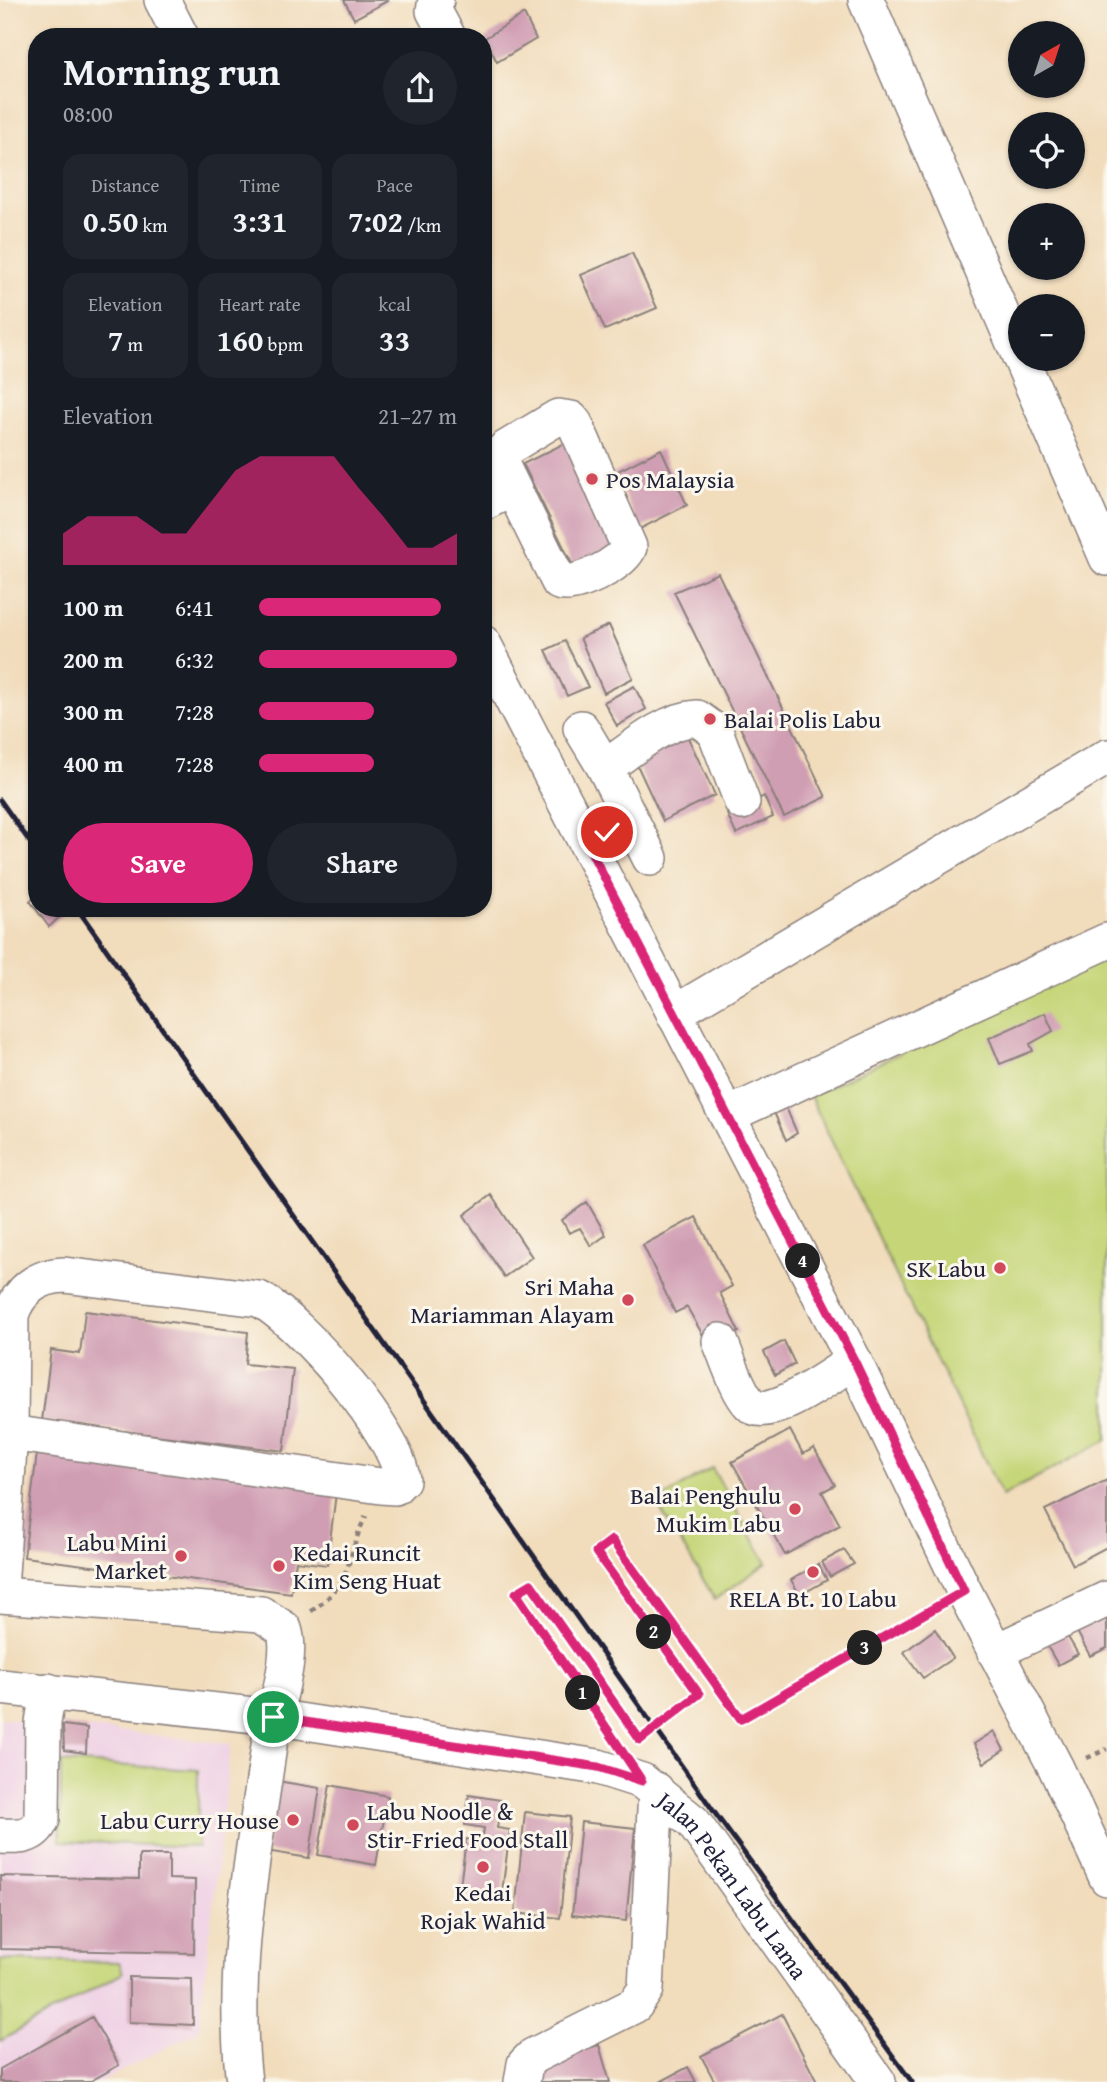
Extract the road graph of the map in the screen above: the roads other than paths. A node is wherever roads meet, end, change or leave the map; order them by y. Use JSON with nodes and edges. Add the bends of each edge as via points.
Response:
{"nodes":[{"id":1,"x":162,"y":0,"type":"edge"},
{"id":2,"x":436,"y":0,"type":"edge"},
{"id":3,"x":866,"y":0,"type":"edge"},
{"id":4,"x":176,"y":28,"type":"edge"},
{"id":5,"x":443,"y":28,"type":"edge"},
{"id":6,"x":1008,"y":328,"type":"edge"},
{"id":7,"x":1027,"y":371,"type":"edge"},
{"id":8,"x":497,"y":496,"type":"edge"},
{"id":9,"x":1107,"y":558,"type":"edge"},
{"id":10,"x":492,"y":660,"type":"edge"},
{"id":11,"x":581,"y":728,"type":"dead end"},
{"id":12,"x":1107,"y":757,"type":"edge"},
{"id":13,"x":606,"y":768,"type":"junction"},
{"id":14,"x":742,"y":802,"type":"dead end"},
{"id":15,"x":628,"y":816,"type":"junction"},
{"id":16,"x":586,"y":842,"type":"junction"},
{"id":17,"x":650,"y":858,"type":"dead end"},
{"id":18,"x":1107,"y":941,"type":"edge"},
{"id":19,"x":675,"y":1016,"type":"junction"},
{"id":20,"x":728,"y":1115,"type":"junction"},
{"id":21,"x":720,"y":1341,"type":"dead end"},
{"id":22,"x":854,"y":1360,"type":"junction"},
{"id":23,"x":10,"y":1433,"type":"junction"},
{"id":24,"x":0,"y":1592,"type":"edge"},
{"id":25,"x":1107,"y":1599,"type":"edge"},
{"id":26,"x":995,"y":1653,"type":"junction"},
{"id":27,"x":0,"y":1687,"type":"edge"},
{"id":28,"x":48,"y":1691,"type":"junction"},
{"id":29,"x":273,"y":1717,"type":"junction"},
{"id":30,"x":649,"y":1785,"type":"junction"},
{"id":31,"x":0,"y":1836,"type":"edge"},
{"id":32,"x":1107,"y":1878,"type":"edge"},
{"id":33,"x":244,"y":2082,"type":"edge"},
{"id":34,"x":522,"y":2082,"type":"edge"},
{"id":35,"x":878,"y":2082,"type":"edge"}],
"edges":[{"from":1,"to":4,"type":"street"},
{"from":2,"to":5,"type":"street","via":[[434,12]]},
{"from":3,"to":6,"type":"street"},
{"from":7,"to":9,"type":"street"},
{"from":8,"to":8,"type":"street","via":[[500,455],[505,449],[558,417],[571,419],[628,540],[627,553],[578,583],[559,582]]},
{"from":10,"to":16,"type":"street"},
{"from":11,"to":13,"type":"street"},
{"from":12,"to":19,"type":"street"},
{"from":13,"to":14,"type":"street","via":[[637,744],[683,719],[698,718],[715,731]]},
{"from":13,"to":15,"type":"street"},
{"from":15,"to":16,"type":"street"},
{"from":15,"to":17,"type":"street"},
{"from":16,"to":19,"type":"street"},
{"from":18,"to":20,"type":"street"},
{"from":19,"to":20,"type":"street"},
{"from":20,"to":22,"type":"street"},
{"from":21,"to":22,"type":"street","via":[[749,1404],[762,1410],[777,1407]]},
{"from":22,"to":26,"type":"street"},
{"from":23,"to":23,"type":"street","via":[[11,1315],[15,1303],[34,1283],[64,1275],[259,1299],[275,1308],[362,1401],[402,1471],[395,1488]]},
{"from":23,"to":24,"type":"street"},
{"from":24,"to":29,"type":"street","via":[[261,1614],[284,1629],[288,1647]]},
{"from":25,"to":26,"type":"street"},
{"from":26,"to":32,"type":"street"},
{"from":27,"to":28,"type":"street","name":"Jalan Pekan Labu Lama"},
{"from":28,"to":29,"type":"street","name":"Jalan Pekan Labu Lama"},
{"from":28,"to":31,"type":"street","via":[[42,1819],[27,1835]]},
{"from":29,"to":30,"type":"street","name":"Jalan Pekan Labu Lama","via":[[598,1767]]},
{"from":29,"to":33,"type":"street","via":[[239,1957]]},
{"from":30,"to":34,"type":"street","via":[[646,1989],[635,2005],[533,2056],[525,2064]]},
{"from":30,"to":35,"type":"street","name":"Jalan Pekan Labu Lama","via":[[693,1822]]}]}
